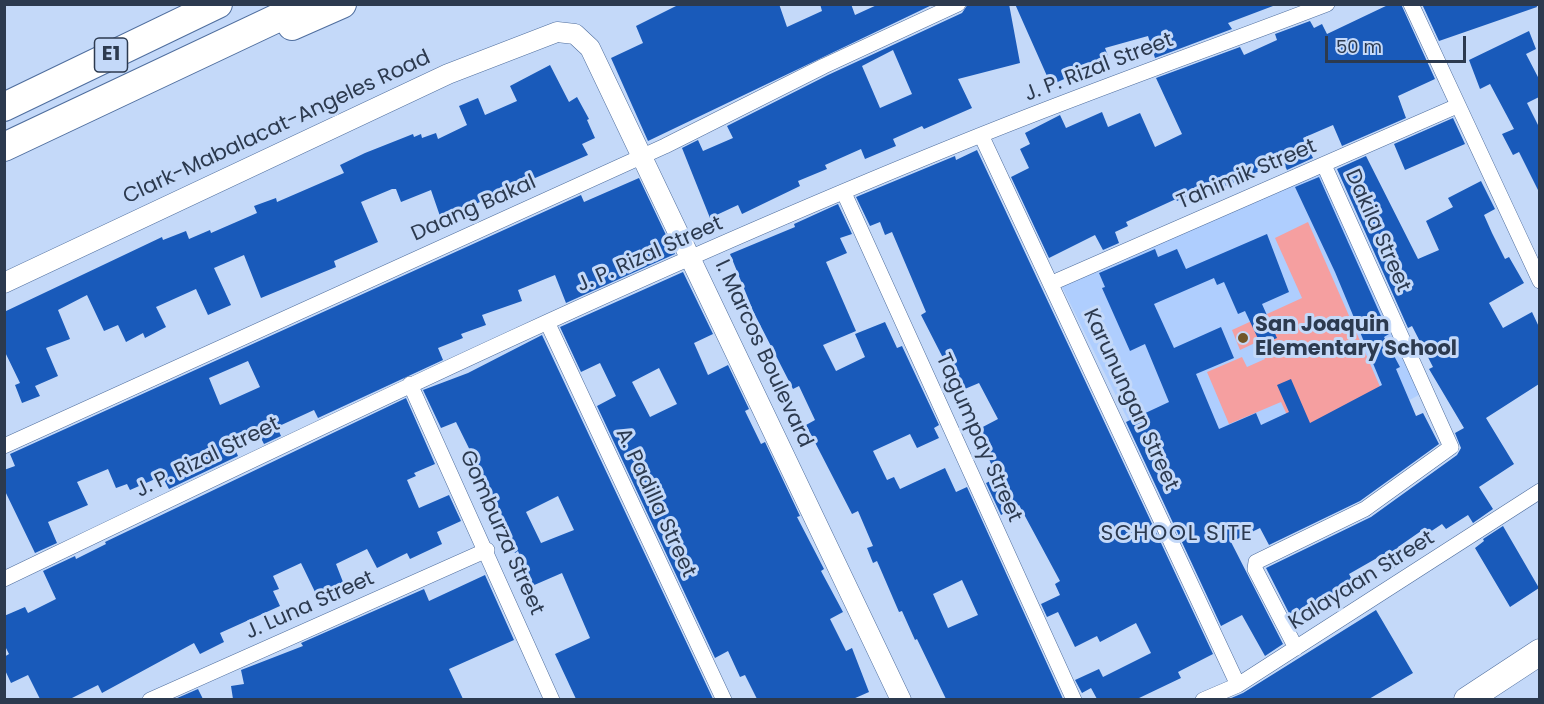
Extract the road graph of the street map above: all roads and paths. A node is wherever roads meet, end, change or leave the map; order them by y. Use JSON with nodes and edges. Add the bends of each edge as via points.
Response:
{"nodes":[{"id":1,"x":218,"y":4,"type":"edge"},
{"id":2,"x":307,"y":4,"type":"edge"},
{"id":3,"x":342,"y":4,"type":"edge"},
{"id":4,"x":958,"y":4,"type":"edge"},
{"id":5,"x":1327,"y":4,"type":"edge"},
{"id":6,"x":1411,"y":4,"type":"edge"},
{"id":7,"x":575,"y":34,"type":"joint"},
{"id":8,"x":191,"y":58,"type":"junction"},
{"id":9,"x":1457,"y":106,"type":"junction"},
{"id":10,"x":4,"y":107,"type":"edge"},
{"id":11,"x":981,"y":135,"type":"junction"},
{"id":12,"x":4,"y":147,"type":"edge"},
{"id":13,"x":643,"y":156,"type":"junction"},
{"id":14,"x":1324,"y":165,"type":"junction"},
{"id":15,"x":844,"y":193,"type":"junction"},
{"id":16,"x":692,"y":258,"type":"junction"},
{"id":17,"x":1539,"y":281,"type":"edge"},
{"id":18,"x":4,"y":283,"type":"edge"},
{"id":19,"x":1052,"y":283,"type":"junction"},
{"id":20,"x":548,"y":324,"type":"junction"},
{"id":21,"x":410,"y":384,"type":"junction"},
{"id":22,"x":4,"y":446,"type":"edge"},
{"id":23,"x":1539,"y":491,"type":"edge"},
{"id":24,"x":487,"y":550,"type":"junction"},
{"id":25,"x":4,"y":579,"type":"edge"},
{"id":26,"x":1296,"y":648,"type":"junction"},
{"id":27,"x":1539,"y":652,"type":"edge"},
{"id":28,"x":1238,"y":685,"type":"junction"},
{"id":29,"x":150,"y":699,"type":"edge"},
{"id":30,"x":552,"y":699,"type":"edge"},
{"id":31,"x":724,"y":699,"type":"edge"},
{"id":32,"x":901,"y":699,"type":"edge"},
{"id":33,"x":1074,"y":699,"type":"edge"},
{"id":34,"x":1203,"y":699,"type":"edge"},
{"id":35,"x":1467,"y":699,"type":"edge"}],
"edges":[{"from":1,"to":10,"type":"highway","number":"E1"},
{"from":2,"to":8,"type":"highway","number":"E1"},
{"from":3,"to":8,"type":"highway","via":[[244,47]]},
{"from":4,"to":13,"type":"street","name":"Daang Bakal"},
{"from":5,"to":11,"type":"street","name":"J. P. Rizal Street"},
{"from":6,"to":9,"type":"street"},
{"from":7,"to":13,"type":"street","name":"I. Marcos Boulevard","via":[[590,48]]},
{"from":7,"to":18,"type":"street","name":"Clark-Mabalacat-Angeles Road","via":[[557,32],[448,74]]},
{"from":8,"to":12,"type":"highway","number":"E1"},
{"from":9,"to":14,"type":"street","name":"Tahimik Street"},
{"from":9,"to":17,"type":"street"},
{"from":11,"to":15,"type":"street","name":"J. P. Rizal Street"},
{"from":11,"to":19,"type":"street","name":"Karunungan Street"},
{"from":13,"to":16,"type":"street","name":"I. Marcos Boulevard"},
{"from":13,"to":22,"type":"street","name":"Daang Bakal"},
{"from":14,"to":19,"type":"street","name":"Tahimik Street"},
{"from":14,"to":26,"type":"street","name":"Dakila Street","via":[[1451,447],[1365,509],[1256,562],[1255,569]]},
{"from":15,"to":16,"type":"street","name":"J. P. Rizal Street"},
{"from":15,"to":33,"type":"street","name":"Tagumpay Street"},
{"from":16,"to":20,"type":"street","name":"J. P. Rizal Street"},
{"from":16,"to":32,"type":"street","name":"I. Marcos Boulevard"},
{"from":19,"to":28,"type":"street","name":"Karunungan Street"},
{"from":20,"to":21,"type":"street","name":"J. P. Rizal Street"},
{"from":20,"to":31,"type":"street","name":"A. Padilla Street"},
{"from":21,"to":24,"type":"street","name":"Gomburza Street"},
{"from":21,"to":25,"type":"street","name":"J. P. Rizal Street"},
{"from":23,"to":26,"type":"street","name":"Kalayaan Street"},
{"from":24,"to":29,"type":"street","name":"J. Luna Street"},
{"from":24,"to":30,"type":"street","name":"Gomburza Street"},
{"from":26,"to":28,"type":"street","name":"Kalayaan Street"},
{"from":27,"to":35,"type":"highway"},
{"from":28,"to":34,"type":"street","name":"Kalayaan Street"}]}
